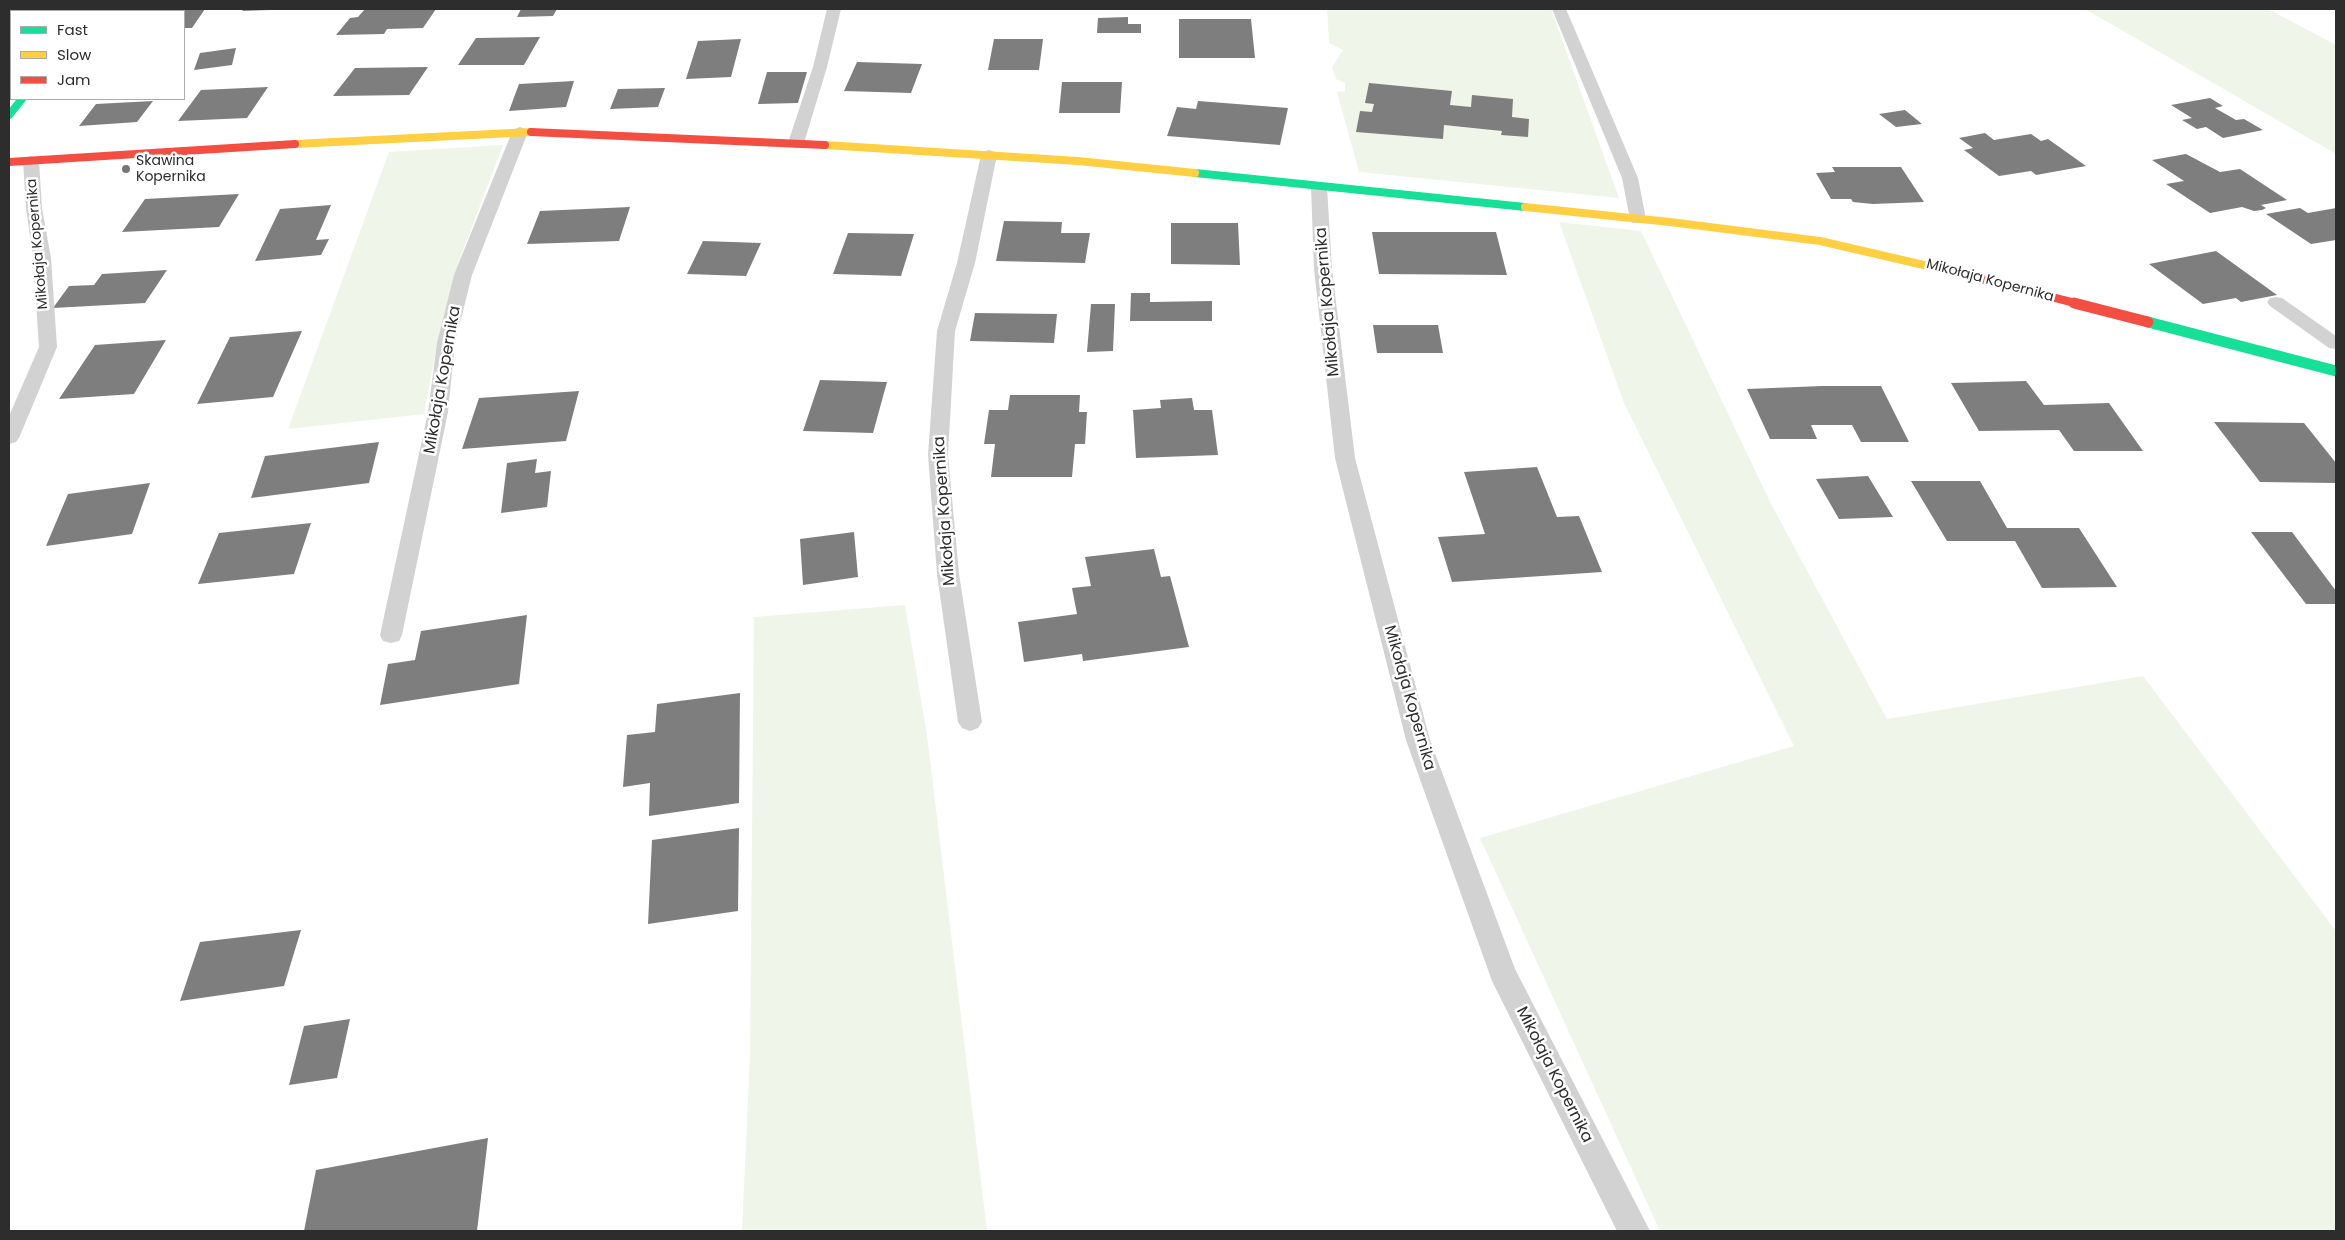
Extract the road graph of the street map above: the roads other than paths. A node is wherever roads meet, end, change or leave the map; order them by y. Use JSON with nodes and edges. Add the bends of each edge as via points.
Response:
{"nodes":[{"id":1,"x":834,"y":9,"type":"edge"},
{"id":2,"x":1559,"y":9,"type":"edge"},
{"id":3,"x":520,"y":132,"type":"junction"},
{"id":4,"x":796,"y":143,"type":"junction"},
{"id":5,"x":989,"y":155,"type":"junction"},
{"id":6,"x":9,"y":162,"type":"edge"},
{"id":7,"x":31,"y":162,"type":"junction"},
{"id":8,"x":1319,"y":187,"type":"junction"},
{"id":9,"x":1638,"y":219,"type":"junction"},
{"id":10,"x":2276,"y":302,"type":"dead end"},
{"id":11,"x":2336,"y":344,"type":"edge"},
{"id":12,"x":2336,"y":371,"type":"edge"},
{"id":13,"x":9,"y":438,"type":"edge"},
{"id":14,"x":391,"y":635,"type":"dead end"},
{"id":15,"x":970,"y":722,"type":"dead end"},
{"id":16,"x":1634,"y":1231,"type":"edge"}],
"edges":[{"from":1,"to":4,"type":"lane"},
{"from":2,"to":9,"type":"lane","via":[[1630,178]]},
{"from":3,"to":4,"type":"street","name":"Mikołaja Kopernika"},
{"from":3,"to":7,"type":"street","name":"Mikołaja Kopernika"},
{"from":3,"to":14,"type":"lane","name":"Mikołaja Kopernika","via":[[463,276],[446,343],[438,412]]},
{"from":4,"to":5,"type":"street","name":"Mikołaja Kopernika"},
{"from":5,"to":8,"type":"street","name":"Mikołaja Kopernika","via":[[1078,161]]},
{"from":5,"to":15,"type":"lane","name":"Mikołaja Kopernika","via":[[966,262],[946,331],[938,455],[948,574]]},
{"from":6,"to":7,"type":"street","name":"Mikołaja Kopernika"},
{"from":7,"to":13,"type":"lane","name":"Mikołaja Kopernika","via":[[48,347]]},
{"from":8,"to":9,"type":"street","name":"Mikołaja Kopernika"},
{"from":8,"to":16,"type":"lane","name":"Mikołaja Kopernika","via":[[1323,269],[1345,458],[1418,740],[1502,972]]},
{"from":9,"to":12,"type":"street","name":"Mikołaja Kopernika","via":[[1820,241],[1892,256]]},
{"from":10,"to":11,"type":"lane"}]}
